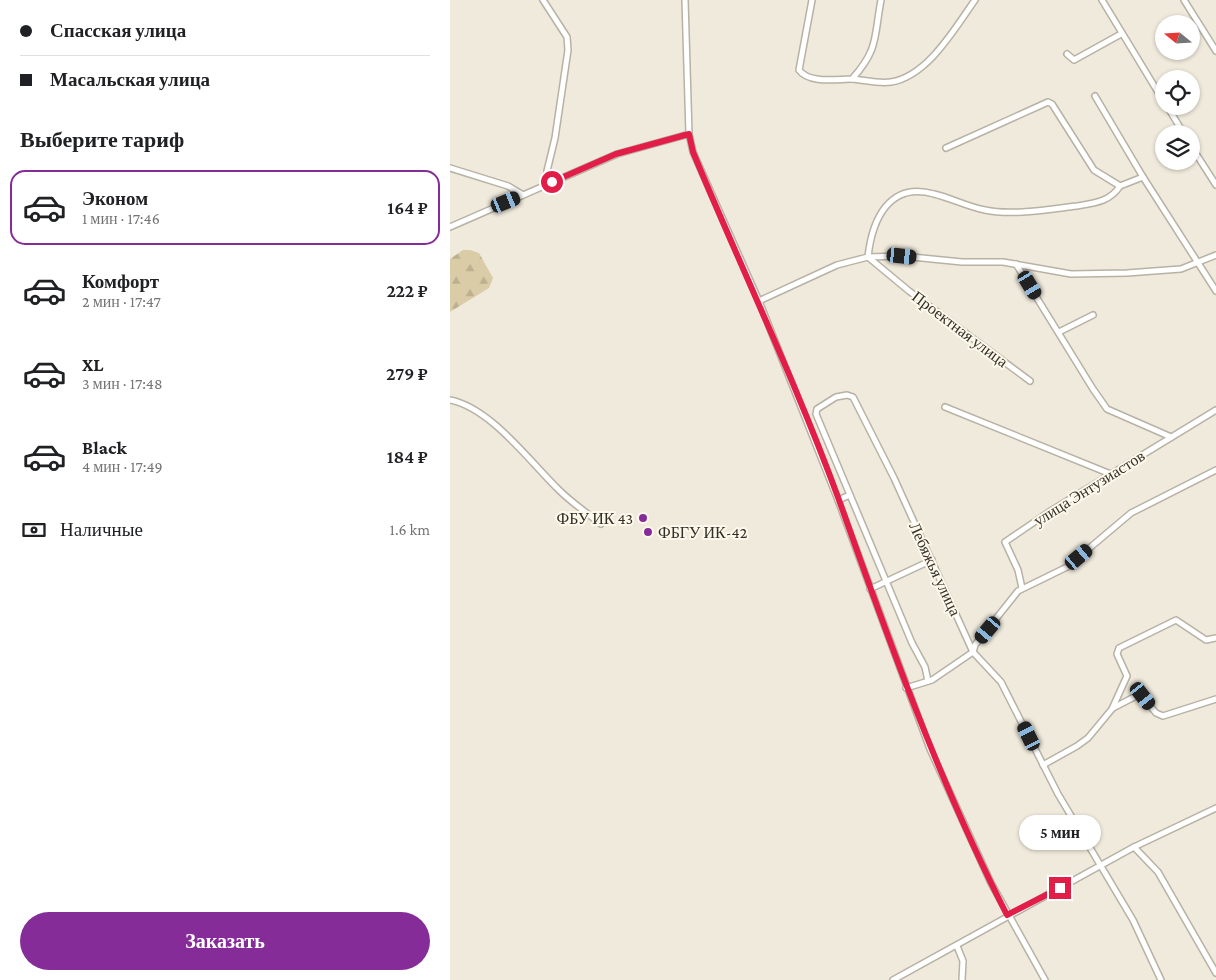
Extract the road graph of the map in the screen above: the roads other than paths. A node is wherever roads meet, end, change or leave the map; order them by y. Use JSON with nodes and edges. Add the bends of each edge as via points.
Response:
{"nodes":[{"id":1,"x":543,"y":0,"type":"edge"},
{"id":2,"x":685,"y":0,"type":"edge"},
{"id":3,"x":812,"y":0,"type":"edge"},
{"id":4,"x":881,"y":0,"type":"edge"},
{"id":5,"x":975,"y":0,"type":"edge"},
{"id":6,"x":1102,"y":0,"type":"edge"},
{"id":7,"x":1184,"y":0,"type":"edge"},
{"id":8,"x":1121,"y":34,"type":"junction"},
{"id":9,"x":1216,"y":51,"type":"edge"},
{"id":10,"x":1067,"y":54,"type":"dead end"},
{"id":11,"x":852,"y":79,"type":"junction"},
{"id":12,"x":1155,"y":88,"type":"edge"},
{"id":13,"x":1095,"y":96,"type":"dead end"},
{"id":14,"x":689,"y":134,"type":"junction"},
{"id":15,"x":946,"y":148,"type":"dead end"},
{"id":16,"x":1200,"y":160,"type":"edge"},
{"id":17,"x":450,"y":168,"type":"edge"},
{"id":18,"x":1143,"y":177,"type":"junction"},
{"id":19,"x":548,"y":184,"type":"junction"},
{"id":20,"x":1216,"y":185,"type":"edge"},
{"id":21,"x":1120,"y":186,"type":"junction"},
{"id":22,"x":523,"y":195,"type":"junction"},
{"id":23,"x":450,"y":227,"type":"edge"},
{"id":24,"x":1216,"y":255,"type":"edge"},
{"id":25,"x":868,"y":257,"type":"junction"},
{"id":26,"x":1016,"y":264,"type":"junction"},
{"id":27,"x":1199,"y":264,"type":"junction"},
{"id":28,"x":1216,"y":291,"type":"edge"},
{"id":29,"x":759,"y":301,"type":"junction"},
{"id":30,"x":1094,"y":314,"type":"dead end"},
{"id":31,"x":1059,"y":332,"type":"junction"},
{"id":32,"x":1030,"y":381,"type":"dead end"},
{"id":33,"x":450,"y":400,"type":"edge"},
{"id":34,"x":945,"y":407,"type":"dead end"},
{"id":35,"x":1216,"y":410,"type":"edge"},
{"id":36,"x":1171,"y":437,"type":"junction"},
{"id":37,"x":1216,"y":470,"type":"edge"},
{"id":38,"x":1113,"y":476,"type":"junction"},
{"id":39,"x":850,"y":495,"type":"junction"},
{"id":40,"x":838,"y":500,"type":"junction"},
{"id":41,"x":601,"y":524,"type":"dead end"},
{"id":42,"x":932,"y":560,"type":"junction"},
{"id":43,"x":887,"y":580,"type":"junction"},
{"id":44,"x":1022,"y":588,"type":"junction"},
{"id":45,"x":870,"y":589,"type":"junction"},
{"id":46,"x":1216,"y":638,"type":"edge"},
{"id":47,"x":973,"y":652,"type":"junction"},
{"id":48,"x":928,"y":681,"type":"junction"},
{"id":49,"x":906,"y":688,"type":"junction"},
{"id":50,"x":1216,"y":699,"type":"edge"},
{"id":51,"x":1112,"y":709,"type":"junction"},
{"id":52,"x":1043,"y":765,"type":"junction"},
{"id":53,"x":1216,"y":808,"type":"edge"},
{"id":54,"x":1134,"y":846,"type":"junction"},
{"id":55,"x":1100,"y":865,"type":"junction"},
{"id":56,"x":1007,"y":915,"type":"junction"},
{"id":57,"x":956,"y":946,"type":"junction"},
{"id":58,"x":1216,"y":973,"type":"edge"},
{"id":59,"x":893,"y":980,"type":"edge"},
{"id":60,"x":962,"y":980,"type":"edge"},
{"id":61,"x":1045,"y":980,"type":"edge"},
{"id":62,"x":1161,"y":980,"type":"edge"}],
"edges":[{"from":1,"to":19,"type":"street","via":[[567,37],[568,50],[547,171]]},
{"from":2,"to":14,"type":"street"},
{"from":3,"to":11,"type":"street","via":[[799,70],[813,78]]},
{"from":4,"to":11,"type":"street","via":[[874,47]]},
{"from":5,"to":11,"type":"street","via":[[937,52],[920,67],[891,82]]},
{"from":6,"to":8,"type":"street"},
{"from":7,"to":9,"type":"street"},
{"from":8,"to":10,"type":"street","via":[[1074,60]]},
{"from":8,"to":12,"type":"street"},
{"from":13,"to":18,"type":"street"},
{"from":14,"to":19,"type":"street","via":[[616,154]]},
{"from":14,"to":29,"type":"street","via":[[693,152]]},
{"from":15,"to":21,"type":"street","via":[[1048,102],[1094,170]]},
{"from":16,"to":20,"type":"street"},
{"from":17,"to":22,"type":"street","via":[[508,186]]},
{"from":18,"to":21,"type":"street"},
{"from":18,"to":27,"type":"street"},
{"from":19,"to":22,"type":"street"},
{"from":21,"to":25,"type":"street","via":[[1116,193],[1098,203],[1045,211],[998,212],[932,193],[905,194],[886,204],[872,233]]},
{"from":22,"to":23,"type":"street"},
{"from":24,"to":27,"type":"street"},
{"from":25,"to":26,"type":"street","via":[[902,256]]},
{"from":25,"to":29,"type":"street","via":[[837,265]]},
{"from":25,"to":32,"type":"street","name":"Проектная улица"},
{"from":26,"to":27,"type":"street","via":[[1071,274],[1181,269]]},
{"from":26,"to":31,"type":"street"},
{"from":27,"to":28,"type":"street"},
{"from":29,"to":40,"type":"street"},
{"from":30,"to":31,"type":"street"},
{"from":31,"to":36,"type":"street","via":[[1107,409]]},
{"from":33,"to":41,"type":"street","via":[[470,407],[486,418],[561,492]]},
{"from":34,"to":38,"type":"street"},
{"from":35,"to":36,"type":"street","name":"улица Энтузиастов"},
{"from":36,"to":38,"type":"street","name":"улица Энтузиастов"},
{"from":37,"to":44,"type":"street","via":[[1131,514],[1067,567]]},
{"from":38,"to":44,"type":"street","name":"улица Энтузиастов","via":[[1049,512],[1005,542]]},
{"from":39,"to":40,"type":"street"},
{"from":39,"to":42,"type":"street","name":"Лебяжья улица","via":[[816,414],[817,409],[836,397],[847,395],[853,398]]},
{"from":39,"to":43,"type":"street"},
{"from":40,"to":45,"type":"street"},
{"from":42,"to":43,"type":"street"},
{"from":42,"to":47,"type":"street","name":"Лебяжья улица"},
{"from":43,"to":45,"type":"street"},
{"from":43,"to":48,"type":"street"},
{"from":44,"to":47,"type":"street","via":[[1008,601]]},
{"from":45,"to":49,"type":"street"},
{"from":46,"to":51,"type":"street","via":[[1206,640],[1176,620],[1119,648],[1117,654],[1127,676]]},
{"from":47,"to":48,"type":"street"},
{"from":47,"to":52,"type":"street","name":"Лебяжья улица","via":[[1002,682]]},
{"from":48,"to":49,"type":"street"},
{"from":49,"to":56,"type":"street"},
{"from":50,"to":51,"type":"street","via":[[1163,716],[1137,694]]},
{"from":51,"to":52,"type":"street","via":[[1083,742]]},
{"from":52,"to":55,"type":"street","name":"Лебяжья улица"},
{"from":53,"to":54,"type":"street"},
{"from":54,"to":55,"type":"street"},
{"from":54,"to":58,"type":"street","via":[[1158,872]]},
{"from":55,"to":56,"type":"street"},
{"from":55,"to":62,"type":"street","name":"Лебяжья улица","via":[[1133,920]]},
{"from":56,"to":57,"type":"street"},
{"from":56,"to":61,"type":"street"},
{"from":57,"to":59,"type":"street"},
{"from":57,"to":60,"type":"street","via":[[963,961]]}]}
